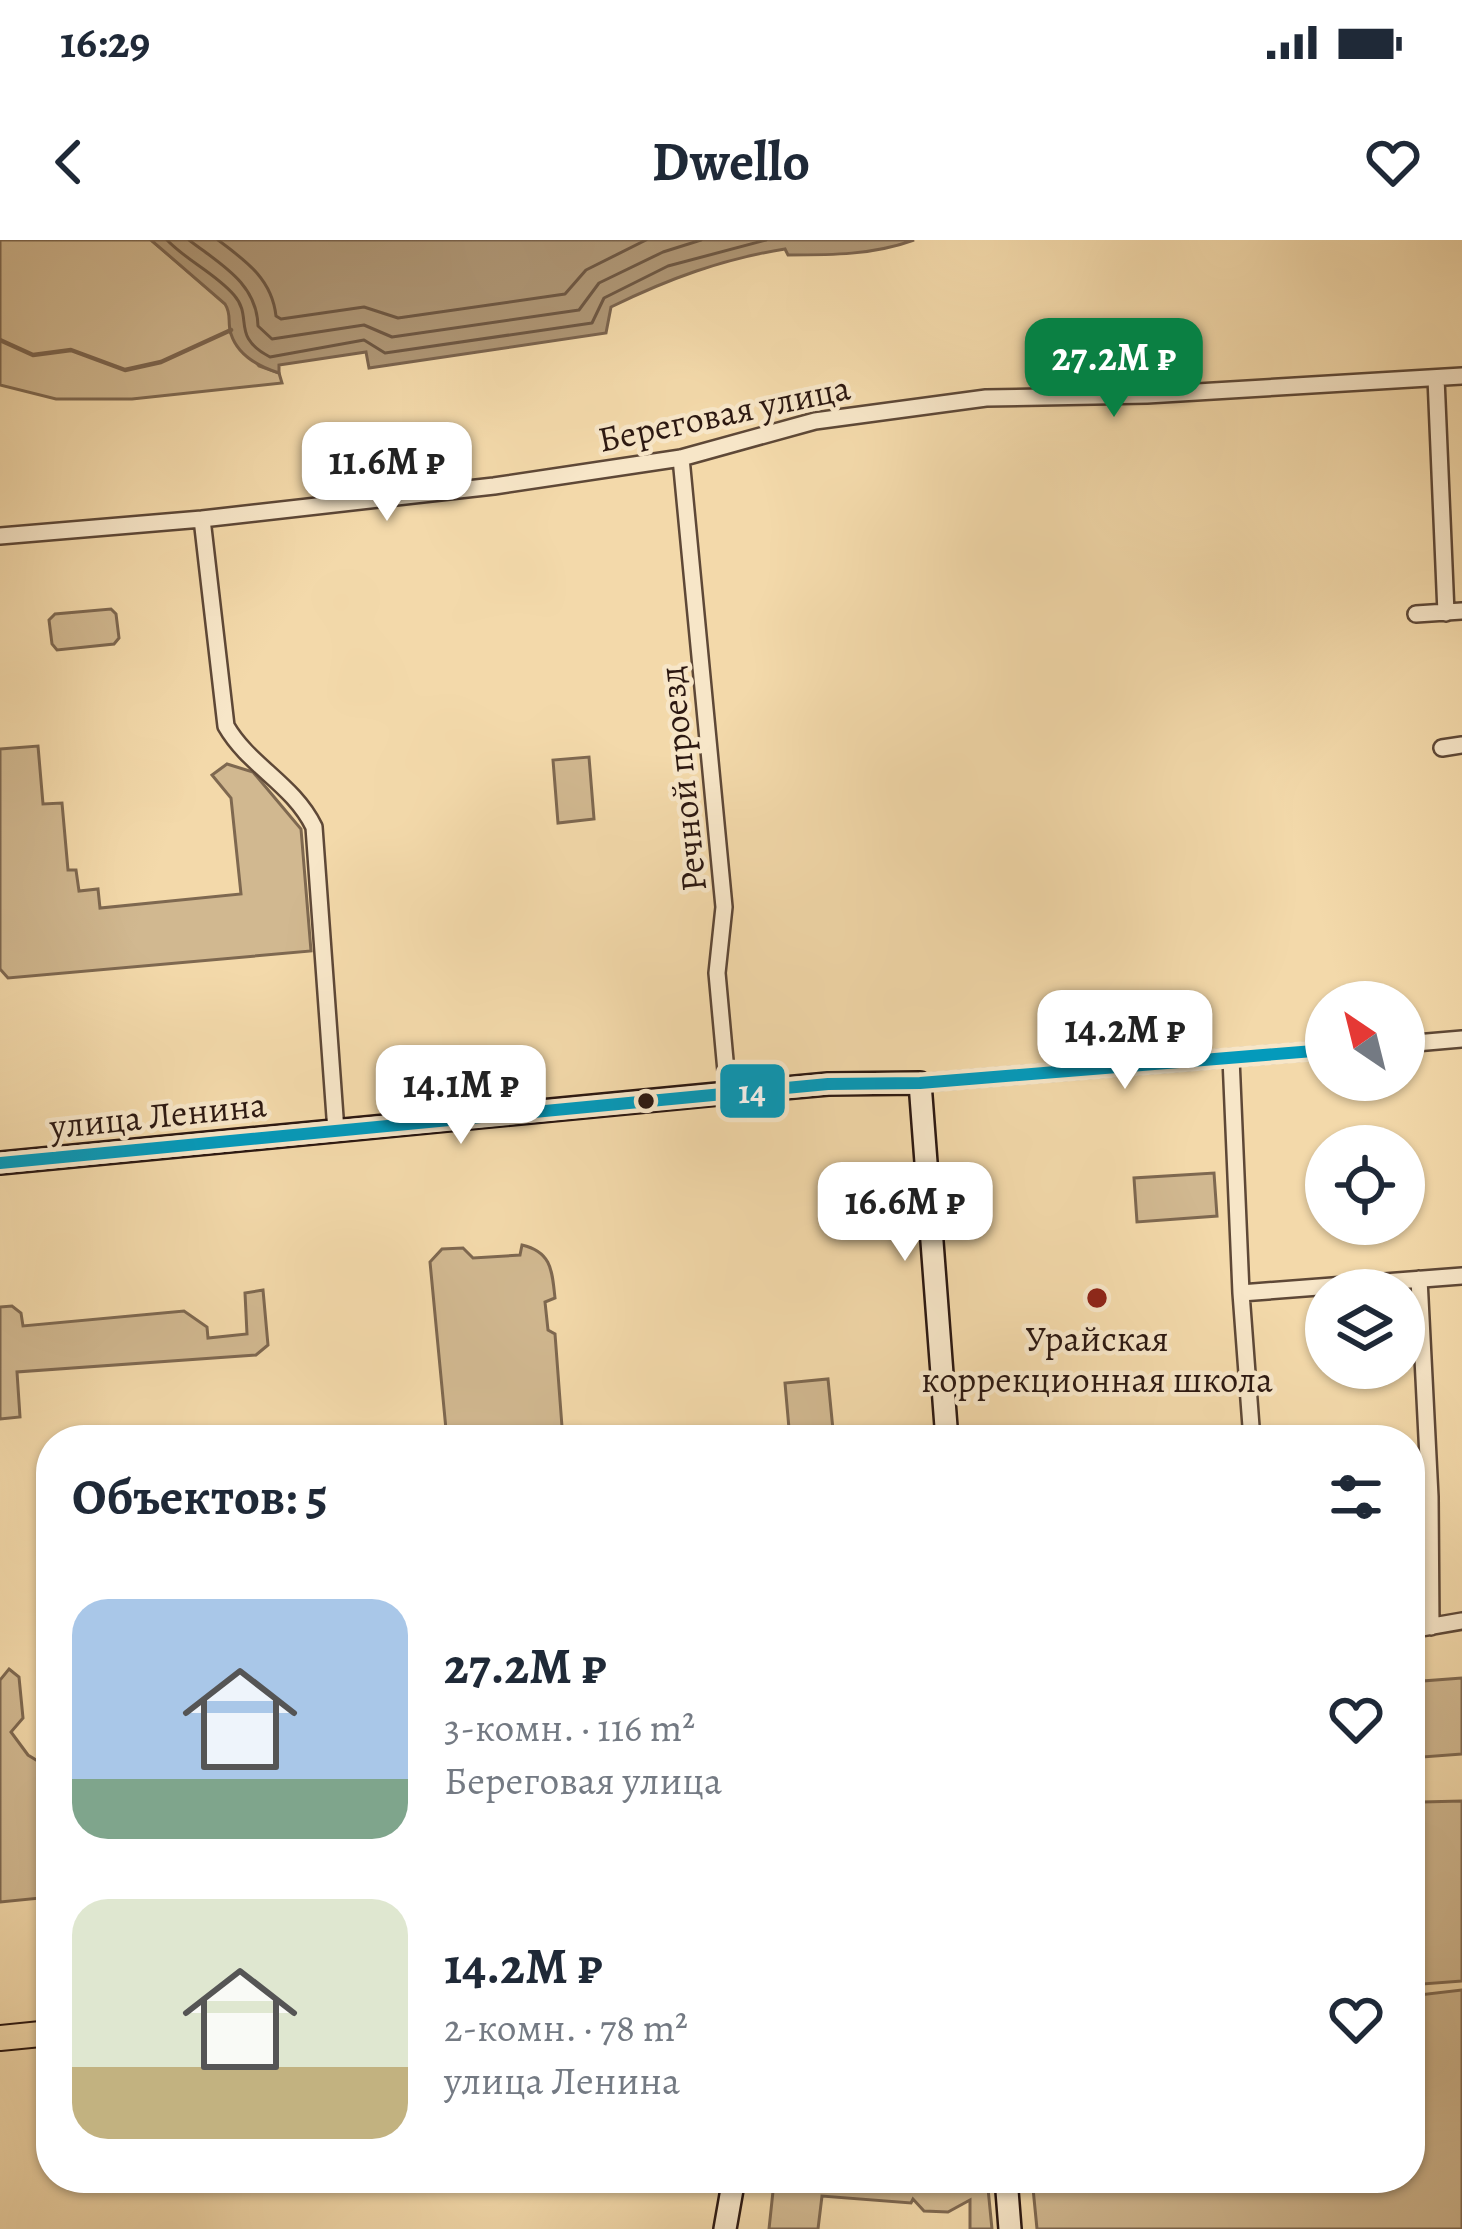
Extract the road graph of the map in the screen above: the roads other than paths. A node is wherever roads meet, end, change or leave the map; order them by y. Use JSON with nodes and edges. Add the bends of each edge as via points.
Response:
{"nodes":[{"id":1,"x":1462,"y":376,"type":"edge"},
{"id":2,"x":1436,"y":378,"type":"junction"},
{"id":3,"x":681,"y":458,"type":"junction"},
{"id":4,"x":202,"y":519,"type":"junction"},
{"id":5,"x":0,"y":536,"type":"edge"},
{"id":6,"x":1454,"y":612,"type":"edge"},
{"id":7,"x":1416,"y":614,"type":"dead end"},
{"id":8,"x":1462,"y":746,"type":"edge"},
{"id":9,"x":1442,"y":748,"type":"dead end"},
{"id":10,"x":1462,"y":1039,"type":"edge"},
{"id":11,"x":1425,"y":1042,"type":"edge"},
{"id":12,"x":1305,"y":1053,"type":"edge"},
{"id":13,"x":1232,"y":1058,"type":"junction"},
{"id":14,"x":920,"y":1084,"type":"junction"},
{"id":15,"x":728,"y":1093,"type":"junction"},
{"id":16,"x":336,"y":1131,"type":"junction"},
{"id":17,"x":0,"y":1163,"type":"edge"},
{"id":18,"x":1462,"y":1276,"type":"edge"},
{"id":19,"x":1425,"y":1279,"type":"edge"},
{"id":20,"x":1305,"y":1288,"type":"edge"},
{"id":21,"x":1241,"y":1293,"type":"junction"},
{"id":22,"x":1425,"y":1388,"type":"edge"},
{"id":23,"x":946,"y":1425,"type":"edge"},
{"id":24,"x":1251,"y":1425,"type":"edge"},
{"id":25,"x":1430,"y":1497,"type":"junction"},
{"id":26,"x":1425,"y":1498,"type":"edge"},
{"id":27,"x":1462,"y":1621,"type":"edge"},
{"id":28,"x":1430,"y":1627,"type":"junction"},
{"id":29,"x":1425,"y":1628,"type":"edge"},
{"id":30,"x":36,"y":2034,"type":"edge"},
{"id":31,"x":0,"y":2038,"type":"edge"},
{"id":32,"x":731,"y":2193,"type":"edge"},
{"id":33,"x":1007,"y":2193,"type":"edge"},
{"id":34,"x":725,"y":2229,"type":"edge"},
{"id":35,"x":1010,"y":2229,"type":"edge"}],
"edges":[{"from":1,"to":2,"type":"street","name":"Береговая улица"},
{"from":2,"to":3,"type":"street","name":"Береговая улица","via":[[986,398],[789,426]]},
{"from":2,"to":6,"type":"street"},
{"from":3,"to":4,"type":"street","name":"Береговая улица"},
{"from":3,"to":15,"type":"street","name":"Речной проезд","via":[[724,907],[717,973]]},
{"from":4,"to":5,"type":"street","name":"Береговая улица"},
{"from":4,"to":16,"type":"street","via":[[226,726],[314,826]]},
{"from":6,"to":7,"type":"street"},
{"from":8,"to":9,"type":"street"},
{"from":10,"to":11,"type":"street"},
{"from":12,"to":13,"type":"street","name":"улица Ленина"},
{"from":13,"to":14,"type":"street","name":"улица Ленина"},
{"from":13,"to":21,"type":"street"},
{"from":14,"to":15,"type":"main road","name":"улица Ленина"},
{"from":14,"to":23,"type":"main road"},
{"from":15,"to":16,"type":"main road","name":"улица Ленина"},
{"from":16,"to":17,"type":"main road","name":"улица Ленина"},
{"from":18,"to":19,"type":"street"},
{"from":20,"to":21,"type":"street"},
{"from":21,"to":24,"type":"street"},
{"from":22,"to":25,"type":"street"},
{"from":25,"to":26,"type":"street"},
{"from":25,"to":28,"type":"street"},
{"from":27,"to":28,"type":"street"},
{"from":28,"to":29,"type":"street"},
{"from":30,"to":31,"type":"main road"},
{"from":32,"to":34,"type":"main road"},
{"from":33,"to":35,"type":"main road"}]}
